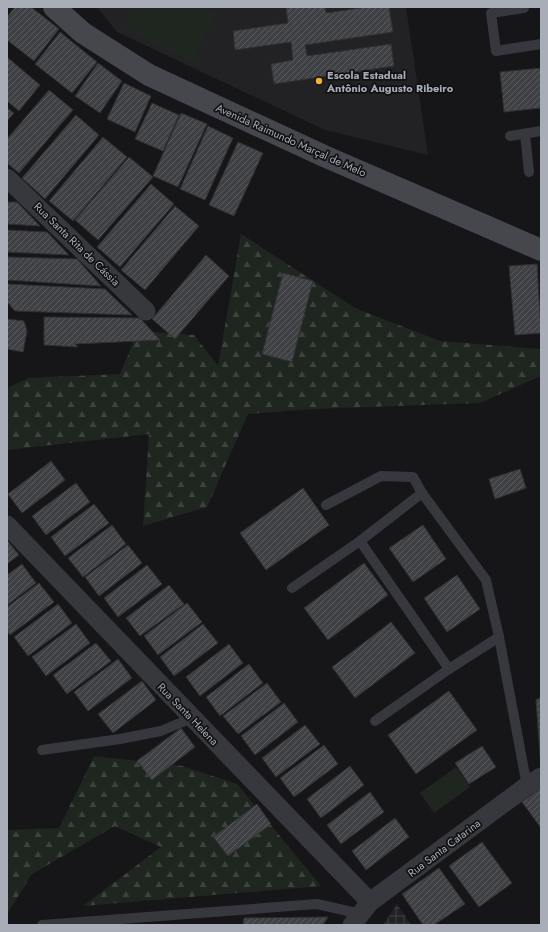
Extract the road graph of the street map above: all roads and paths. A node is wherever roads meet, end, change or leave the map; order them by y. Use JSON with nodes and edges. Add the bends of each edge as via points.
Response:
{"nodes":[{"id":1,"x":54,"y":7,"type":"edge"},
{"id":2,"x":524,"y":8,"type":"dead end"},
{"id":3,"x":541,"y":44,"type":"edge"},
{"id":4,"x":541,"y":131,"type":"edge"},
{"id":5,"x":525,"y":134,"type":"junction"},
{"id":6,"x":510,"y":136,"type":"dead end"},
{"id":7,"x":529,"y":172,"type":"dead end"},
{"id":8,"x":7,"y":178,"type":"edge"},
{"id":9,"x":541,"y":250,"type":"edge"},
{"id":10,"x":146,"y":311,"type":"dead end"},
{"id":11,"x":422,"y":493,"type":"junction"},
{"id":12,"x":326,"y":505,"type":"dead end"},
{"id":13,"x":7,"y":525,"type":"edge"},
{"id":14,"x":360,"y":541,"type":"junction"},
{"id":15,"x":292,"y":588,"type":"dead end"},
{"id":16,"x":499,"y":637,"type":"junction"},
{"id":17,"x":449,"y":669,"type":"junction"},
{"id":18,"x":192,"y":718,"type":"junction"},
{"id":19,"x":375,"y":721,"type":"dead end"},
{"id":20,"x":42,"y":750,"type":"dead end"},
{"id":21,"x":534,"y":781,"type":"edge"},
{"id":22,"x":361,"y":914,"type":"edge"},
{"id":23,"x":42,"y":925,"type":"edge"}],
"edges":[{"from":1,"to":9,"type":"street","name":"Avenida Raimundo Marçal de Melo","via":[[83,33],[148,75],[324,156]]},
{"from":2,"to":3,"type":"lane","via":[[491,14],[496,51]]},
{"from":4,"to":5,"type":"lane"},
{"from":5,"to":6,"type":"lane"},
{"from":5,"to":7,"type":"lane"},
{"from":8,"to":10,"type":"street","name":"Rua Santa Rita de Cássia"},
{"from":11,"to":12,"type":"lane","via":[[412,477],[381,476]]},
{"from":11,"to":14,"type":"lane"},
{"from":11,"to":16,"type":"lane","via":[[486,580]]},
{"from":13,"to":18,"type":"street","name":"Rua Santa Helena"},
{"from":14,"to":15,"type":"lane"},
{"from":14,"to":17,"type":"lane"},
{"from":16,"to":17,"type":"lane"},
{"from":16,"to":21,"type":"lane"},
{"from":17,"to":19,"type":"lane"},
{"from":18,"to":20,"type":"lane","via":[[161,731]]},
{"from":18,"to":22,"type":"street","name":"Rua Santa Helena"},
{"from":21,"to":22,"type":"street","name":"Rua Santa Catarina"},
{"from":22,"to":23,"type":"lane","via":[[317,904]]}]}
